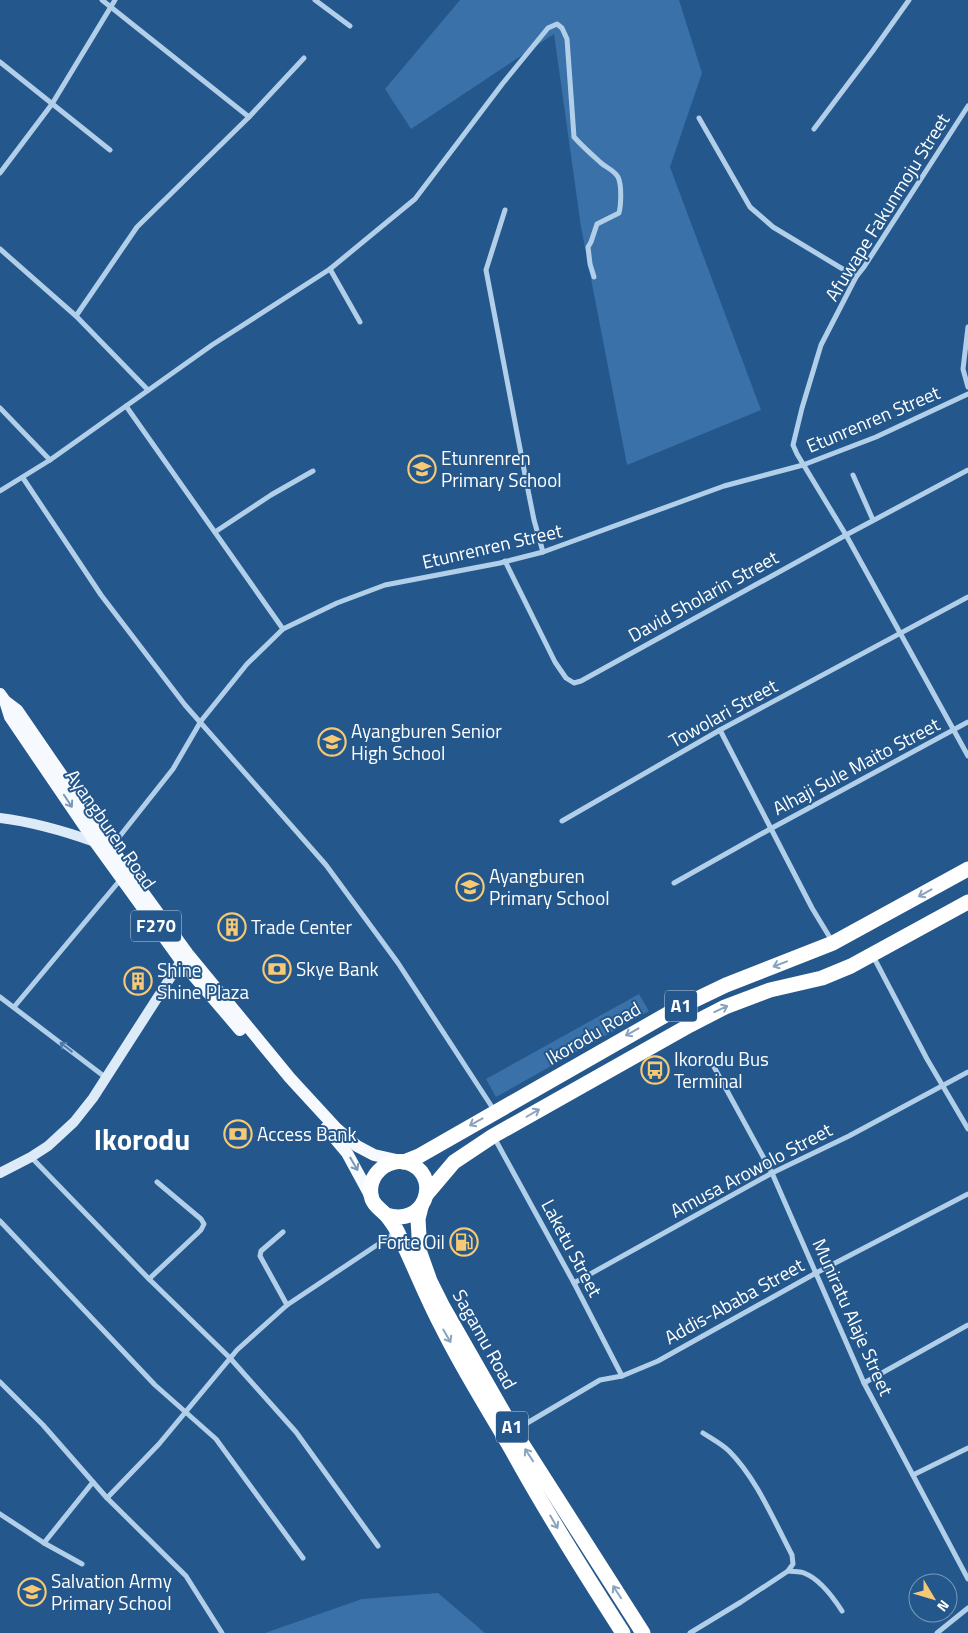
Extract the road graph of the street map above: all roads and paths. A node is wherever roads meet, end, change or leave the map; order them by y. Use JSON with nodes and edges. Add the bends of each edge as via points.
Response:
{"nodes":[{"id":1,"x":102,"y":0,"type":"edge"},
{"id":2,"x":115,"y":0,"type":"edge"},
{"id":3,"x":315,"y":0,"type":"edge"},
{"id":4,"x":909,"y":0,"type":"edge"},
{"id":5,"x":110,"y":7,"type":"junction"},
{"id":6,"x":350,"y":26,"type":"dead end"},
{"id":7,"x":304,"y":58,"type":"dead end"},
{"id":8,"x":0,"y":62,"type":"edge"},
{"id":9,"x":52,"y":104,"type":"junction"},
{"id":10,"x":968,"y":106,"type":"edge"},
{"id":11,"x":248,"y":117,"type":"junction"},
{"id":12,"x":699,"y":118,"type":"dead end"},
{"id":13,"x":814,"y":129,"type":"dead end"},
{"id":14,"x":110,"y":150,"type":"dead end"},
{"id":15,"x":0,"y":173,"type":"edge"},
{"id":16,"x":505,"y":210,"type":"dead end"},
{"id":17,"x":0,"y":249,"type":"edge"},
{"id":18,"x":330,"y":269,"type":"junction"},
{"id":19,"x":594,"y":277,"type":"dead end"},
{"id":20,"x":856,"y":277,"type":"junction"},
{"id":21,"x":76,"y":316,"type":"junction"},
{"id":22,"x":360,"y":322,"type":"dead end"},
{"id":23,"x":968,"y":327,"type":"edge"},
{"id":24,"x":968,"y":387,"type":"edge"},
{"id":25,"x":148,"y":390,"type":"junction"},
{"id":26,"x":968,"y":394,"type":"edge"},
{"id":27,"x":126,"y":406,"type":"junction"},
{"id":28,"x":0,"y":408,"type":"edge"},
{"id":29,"x":50,"y":460,"type":"junction"},
{"id":30,"x":803,"y":465,"type":"junction"},
{"id":31,"x":968,"y":470,"type":"edge"},
{"id":32,"x":313,"y":471,"type":"dead end"},
{"id":33,"x":853,"y":475,"type":"dead end"},
{"id":34,"x":23,"y":478,"type":"junction"},
{"id":35,"x":0,"y":491,"type":"edge"},
{"id":36,"x":873,"y":520,"type":"junction"},
{"id":37,"x":215,"y":532,"type":"junction"},
{"id":38,"x":846,"y":535,"type":"junction"},
{"id":39,"x":543,"y":552,"type":"junction"},
{"id":40,"x":505,"y":561,"type":"junction"},
{"id":41,"x":968,"y":597,"type":"edge"},
{"id":42,"x":283,"y":629,"type":"junction"},
{"id":43,"x":900,"y":634,"type":"junction"},
{"id":44,"x":2,"y":698,"type":"edge"},
{"id":45,"x":201,"y":721,"type":"junction"},
{"id":46,"x":968,"y":722,"type":"edge"},
{"id":47,"x":720,"y":730,"type":"junction"},
{"id":48,"x":954,"y":730,"type":"junction"},
{"id":49,"x":968,"y":756,"type":"edge"},
{"id":50,"x":0,"y":818,"type":"edge"},
{"id":51,"x":562,"y":821,"type":"dead end"},
{"id":52,"x":772,"y":828,"type":"junction"},
{"id":53,"x":96,"y":842,"type":"junction"},
{"id":54,"x":112,"y":846,"type":"junction"},
{"id":55,"x":968,"y":869,"type":"edge"},
{"id":56,"x":122,"y":878,"type":"junction"},
{"id":57,"x":674,"y":883,"type":"dead end"},
{"id":58,"x":968,"y":902,"type":"edge"},
{"id":59,"x":833,"y":943,"type":"junction"},
{"id":60,"x":872,"y":954,"type":"junction"},
{"id":61,"x":181,"y":961,"type":"junction"},
{"id":62,"x":0,"y":997,"type":"edge"},
{"id":63,"x":14,"y":1007,"type":"junction"},
{"id":64,"x":713,"y":1065,"type":"dead end"},
{"id":65,"x":968,"y":1072,"type":"edge"},
{"id":66,"x":105,"y":1077,"type":"junction"},
{"id":67,"x":943,"y":1086,"type":"junction"},
{"id":68,"x":496,"y":1111,"type":"junction"},
{"id":69,"x":968,"y":1129,"type":"edge"},
{"id":70,"x":334,"y":1130,"type":"junction"},
{"id":71,"x":493,"y":1136,"type":"junction"},
{"id":72,"x":31,"y":1158,"type":"junction"},
{"id":73,"x":404,"y":1162,"type":"junction"},
{"id":74,"x":0,"y":1172,"type":"edge"},
{"id":75,"x":772,"y":1173,"type":"junction"},
{"id":76,"x":156,"y":1182,"type":"dead end"},
{"id":77,"x":968,"y":1194,"type":"edge"},
{"id":78,"x":372,"y":1199,"type":"junction"},
{"id":79,"x":424,"y":1201,"type":"junction"},
{"id":80,"x":386,"y":1214,"type":"junction"},
{"id":81,"x":0,"y":1221,"type":"edge"},
{"id":82,"x":398,"y":1231,"type":"junction"},
{"id":83,"x":283,"y":1232,"type":"dead end"},
{"id":84,"x":816,"y":1273,"type":"junction"},
{"id":85,"x":149,"y":1279,"type":"junction"},
{"id":86,"x":574,"y":1283,"type":"junction"},
{"id":87,"x":287,"y":1305,"type":"junction"},
{"id":88,"x":968,"y":1324,"type":"edge"},
{"id":89,"x":230,"y":1358,"type":"junction"},
{"id":90,"x":622,"y":1376,"type":"junction"},
{"id":91,"x":0,"y":1382,"type":"edge"},
{"id":92,"x":864,"y":1383,"type":"junction"},
{"id":93,"x":186,"y":1411,"type":"junction"},
{"id":94,"x":514,"y":1431,"type":"junction"},
{"id":95,"x":703,"y":1434,"type":"dead end"},
{"id":96,"x":968,"y":1448,"type":"edge"},
{"id":97,"x":913,"y":1475,"type":"junction"},
{"id":98,"x":93,"y":1482,"type":"junction"},
{"id":99,"x":107,"y":1498,"type":"junction"},
{"id":100,"x":0,"y":1514,"type":"edge"},
{"id":101,"x":44,"y":1543,"type":"junction"},
{"id":102,"x":378,"y":1546,"type":"dead end"},
{"id":103,"x":594,"y":1556,"type":"junction"},
{"id":104,"x":303,"y":1558,"type":"dead end"},
{"id":105,"x":82,"y":1564,"type":"dead end"},
{"id":106,"x":579,"y":1565,"type":"junction"},
{"id":107,"x":788,"y":1571,"type":"junction"},
{"id":108,"x":968,"y":1579,"type":"edge"},
{"id":109,"x":968,"y":1608,"type":"edge"},
{"id":110,"x":842,"y":1611,"type":"dead end"},
{"id":111,"x":222,"y":1633,"type":"edge"},
{"id":112,"x":622,"y":1633,"type":"edge"},
{"id":113,"x":643,"y":1633,"type":"edge"},
{"id":114,"x":690,"y":1633,"type":"edge"},
{"id":115,"x":937,"y":1633,"type":"edge"}],
"edges":[{"from":1,"to":5,"type":"street"},
{"from":2,"to":5,"type":"street"},
{"from":3,"to":6,"type":"street"},
{"from":4,"to":13,"type":"street"},
{"from":5,"to":9,"type":"street"},
{"from":5,"to":11,"type":"street"},
{"from":7,"to":11,"type":"street"},
{"from":8,"to":9,"type":"street"},
{"from":9,"to":14,"type":"street"},
{"from":9,"to":15,"type":"street"},
{"from":10,"to":20,"type":"street","name":"Afuwape Fakunmoju Street"},
{"from":11,"to":21,"type":"street","via":[[137,227]]},
{"from":12,"to":20,"type":"street","via":[[750,207],[774,227]]},
{"from":16,"to":39,"type":"street","via":[[486,270]]},
{"from":17,"to":21,"type":"street"},
{"from":18,"to":19,"type":"street","via":[[415,199],[503,82],[548,28],[557,24],[567,39],[574,137],[612,171],[619,182],[619,212],[597,224],[588,247]]},
{"from":18,"to":22,"type":"street"},
{"from":18,"to":25,"type":"street"},
{"from":20,"to":30,"type":"street","name":"Afuwape Fakunmoju Street","via":[[821,345],[802,408],[794,444]]},
{"from":21,"to":25,"type":"street"},
{"from":23,"to":24,"type":"street","via":[[963,369]]},
{"from":25,"to":27,"type":"street"},
{"from":26,"to":30,"type":"street","name":"Etunrenren Street","via":[[876,437]]},
{"from":27,"to":29,"type":"street"},
{"from":27,"to":37,"type":"street"},
{"from":28,"to":29,"type":"street"},
{"from":29,"to":34,"type":"street"},
{"from":30,"to":38,"type":"street","name":"Afuwape Fakunmoju Street"},
{"from":30,"to":39,"type":"street","name":"Etunrenren Street","via":[[724,486]]},
{"from":31,"to":36,"type":"street","name":"David Sholarin Street"},
{"from":32,"to":37,"type":"street"},
{"from":33,"to":36,"type":"street"},
{"from":34,"to":35,"type":"street"},
{"from":34,"to":45,"type":"street","via":[[101,595],[185,705]]},
{"from":36,"to":38,"type":"street","name":"David Sholarin Street"},
{"from":37,"to":42,"type":"street"},
{"from":38,"to":40,"type":"street","name":"David Sholarin Street","via":[[574,682],[566,678],[555,662]]},
{"from":38,"to":43,"type":"street","name":"Afuwape Fakunmoju Street"},
{"from":39,"to":40,"type":"street","name":"Etunrenren Street"},
{"from":40,"to":42,"type":"street","name":"Etunrenren Street","via":[[385,585]]},
{"from":41,"to":43,"type":"street","name":"Towolari Street"},
{"from":42,"to":45,"type":"street","name":"Etunrenren Street","via":[[247,664]]},
{"from":43,"to":47,"type":"street","name":"Towolari Street"},
{"from":43,"to":48,"type":"street","name":"Afuwape Fakunmoju Street"},
{"from":44,"to":53,"type":"main road","name":"Ayangburen Road","number":"F270","one_way":true,"via":[[10,717]]},
{"from":44,"to":54,"type":"main road","name":"Ayangburen Road","number":"F270","via":[[17,710]]},
{"from":45,"to":54,"type":"street","name":"Etunrenren Street","via":[[173,769]]},
{"from":45,"to":68,"type":"street","via":[[326,865],[434,1015]]},
{"from":46,"to":48,"type":"street","name":"Alhaji Sule Maito Street"},
{"from":47,"to":51,"type":"street","name":"Towolari Street"},
{"from":47,"to":52,"type":"street"},
{"from":48,"to":49,"type":"street","name":"Afuwape Fakunmoju Street"},
{"from":48,"to":52,"type":"street","name":"Alhaji Sule Maito Street"},
{"from":50,"to":53,"type":"main road","via":[[31,822]]},
{"from":52,"to":57,"type":"street","name":"Alhaji Sule Maito Street"},
{"from":52,"to":59,"type":"street"},
{"from":53,"to":56,"type":"main road","name":"Ayangburen Road","number":"F270"},
{"from":54,"to":70,"type":"main road","name":"Ayangburen Road","number":"F270","via":[[188,954]]},
{"from":55,"to":59,"type":"highway","name":"Ikorodu Road","number":"A1","one_way":true},
{"from":56,"to":61,"type":"main road","name":"Ayangburen Road","number":"F270"},
{"from":56,"to":63,"type":"street"},
{"from":58,"to":60,"type":"highway","number":"A1"},
{"from":59,"to":68,"type":"highway","name":"Ikorodu Road","number":"A1","one_way":true,"via":[[678,1008]]},
{"from":60,"to":67,"type":"street"},
{"from":71,"to":60,"type":"highway","number":"A1","one_way":true,"via":[[725,1007],[770,990],[822,978]]},
{"from":61,"to":66,"type":"main road"},
{"from":61,"to":70,"type":"main road","name":"Ayangburen Road","number":"F270","via":[[284,1083]]},
{"from":62,"to":63,"type":"street"},
{"from":66,"to":63,"type":"street","one_way":true},
{"from":64,"to":75,"type":"street","name":"Muniratu Alaje Street"},
{"from":65,"to":67,"type":"street","name":"Amusa Arowolo Street"},
{"from":66,"to":72,"type":"main road","via":[[74,1122]]},
{"from":67,"to":69,"type":"street"},
{"from":67,"to":75,"type":"street","name":"Amusa Arowolo Street"},
{"from":68,"to":73,"type":"highway","name":"Ikorodu Road","number":"A1","one_way":true},
{"from":70,"to":73,"type":"main road","number":"F270","via":[[374,1155]]},
{"from":70,"to":78,"type":"main road","number":"F270","one_way":true},
{"from":71,"to":79,"type":"highway","number":"A1","via":[[454,1162]]},
{"from":71,"to":86,"type":"street","name":"Laketu Street"},
{"from":72,"to":74,"type":"main road"},
{"from":72,"to":85,"type":"street"},
{"from":73,"to":78,"type":"highway","via":[[385,1165],[377,1171],[370,1189]]},
{"from":73,"to":79,"type":"highway","via":[[413,1165],[423,1176],[426,1185]]},
{"from":75,"to":84,"type":"street","name":"Muniratu Alaje Street"},
{"from":75,"to":86,"type":"street","name":"Amusa Arowolo Street"},
{"from":76,"to":85,"type":"street","via":[[204,1224],[202,1230]]},
{"from":77,"to":84,"type":"street","name":"Addis-Ababa Street"},
{"from":78,"to":80,"type":"highway"},
{"from":79,"to":80,"type":"highway","via":[[414,1213],[405,1217]]},
{"from":79,"to":94,"type":"highway","name":"Sagamu Road","number":"A1","via":[[418,1219],[420,1253],[430,1281]]},
{"from":80,"to":82,"type":"highway","name":"Sagamu Road","number":"A1"},
{"from":81,"to":93,"type":"street","via":[[155,1385]]},
{"from":82,"to":87,"type":"street"},
{"from":82,"to":106,"type":"highway","name":"Sagamu Road","number":"A1","one_way":true,"via":[[443,1329]]},
{"from":83,"to":87,"type":"street","via":[[261,1251],[260,1256]]},
{"from":84,"to":90,"type":"street","name":"Addis-Ababa Street","via":[[658,1361]]},
{"from":84,"to":92,"type":"street","name":"Muniratu Alaje Street"},
{"from":85,"to":89,"type":"street"},
{"from":86,"to":90,"type":"street","name":"Laketu Street"},
{"from":87,"to":89,"type":"street"},
{"from":88,"to":92,"type":"street"},
{"from":89,"to":93,"type":"street"},
{"from":89,"to":102,"type":"street","via":[[296,1432]]},
{"from":90,"to":94,"type":"street","name":"Addis-Ababa Street","via":[[600,1380]]},
{"from":91,"to":98,"type":"street"},
{"from":92,"to":97,"type":"street","name":"Muniratu Alaje Street"},
{"from":93,"to":99,"type":"street"},
{"from":93,"to":104,"type":"street","via":[[216,1439]]},
{"from":103,"to":94,"type":"highway","name":"Sagamu Road","number":"A1","one_way":true},
{"from":95,"to":107,"type":"street","via":[[728,1450],[764,1500],[792,1555],[793,1564]]},
{"from":96,"to":97,"type":"street"},
{"from":97,"to":108,"type":"street","name":"Muniratu Alaje Street"},
{"from":98,"to":99,"type":"street"},
{"from":98,"to":101,"type":"street"},
{"from":99,"to":111,"type":"street","via":[[186,1576]]},
{"from":100,"to":101,"type":"street"},
{"from":101,"to":105,"type":"street"},
{"from":103,"to":106,"type":"highway"},
{"from":113,"to":103,"type":"highway","name":"Sagamu Road","number":"A1","one_way":true},
{"from":106,"to":112,"type":"highway","name":"Sagamu Road","number":"A1"},
{"from":107,"to":110,"type":"street","via":[[803,1572],[814,1579]]},
{"from":107,"to":114,"type":"street"},
{"from":109,"to":115,"type":"street"}]}
